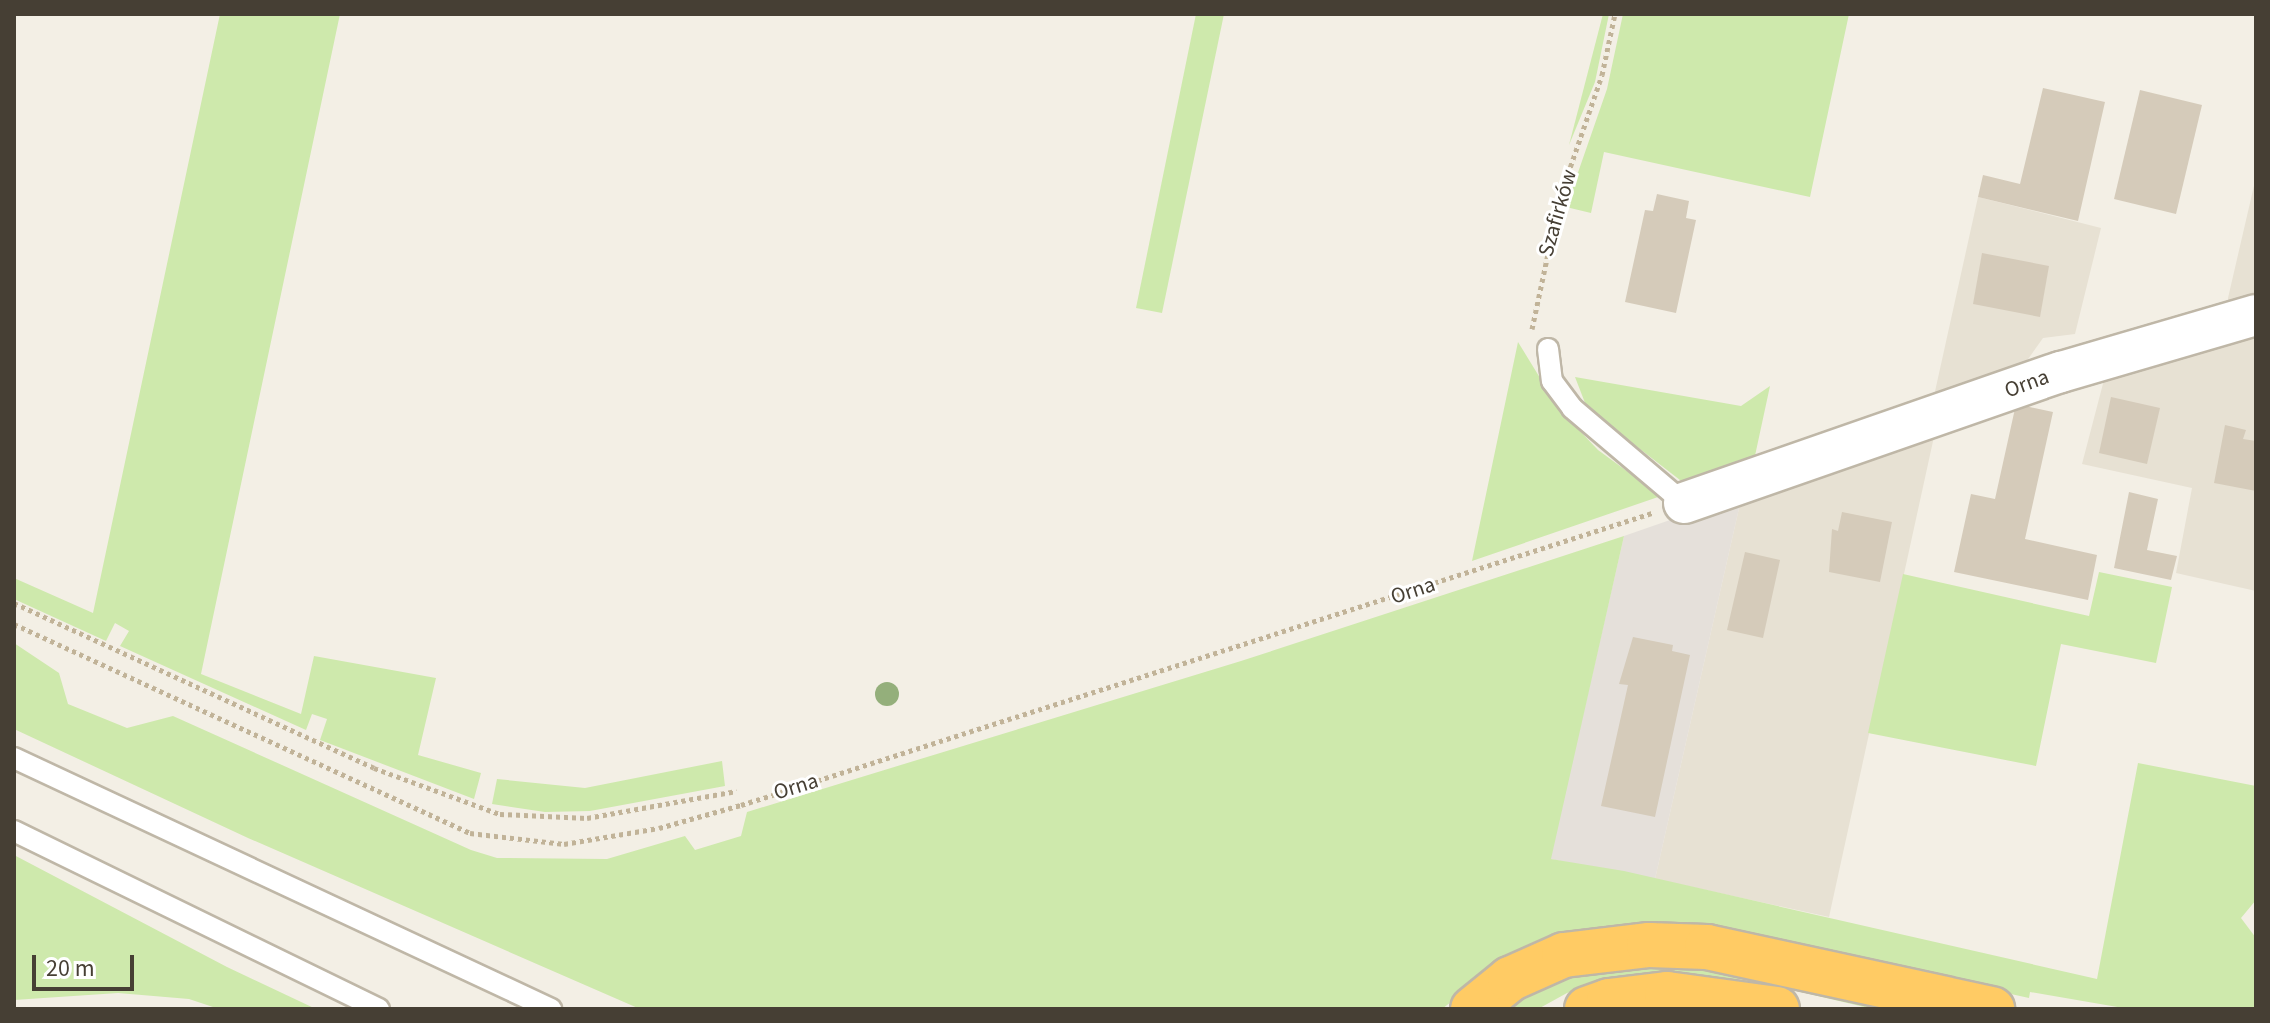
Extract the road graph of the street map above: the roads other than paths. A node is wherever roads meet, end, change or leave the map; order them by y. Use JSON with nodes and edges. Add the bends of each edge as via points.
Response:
{"nodes":[{"id":1,"x":2256,"y":315,"type":"edge"},
{"id":2,"x":1548,"y":349,"type":"road end"},
{"id":3,"x":1684,"y":503,"type":"joint"},
{"id":4,"x":14,"y":758,"type":"edge"},
{"id":5,"x":14,"y":831,"type":"edge"},
{"id":6,"x":379,"y":1009,"type":"edge"},
{"id":7,"x":551,"y":1009,"type":"edge"},
{"id":8,"x":1473,"y":1009,"type":"edge"},
{"id":9,"x":1587,"y":1009,"type":"edge"},
{"id":10,"x":1777,"y":1009,"type":"edge"},
{"id":11,"x":1992,"y":1009,"type":"edge"}],
"edges":[{"from":1,"to":3,"type":"street","name":"Orna","via":[[2061,372]]},
{"from":2,"to":3,"type":"lane","via":[[1552,381],[1569,403]]},
{"from":4,"to":7,"type":"lane"},
{"from":5,"to":6,"type":"lane"},
{"from":8,"to":11,"type":"highway","via":[[1510,979],[1564,955],[1649,945],[1707,947]]},
{"from":9,"to":10,"type":"highway","via":[[1667,994]]}]}
